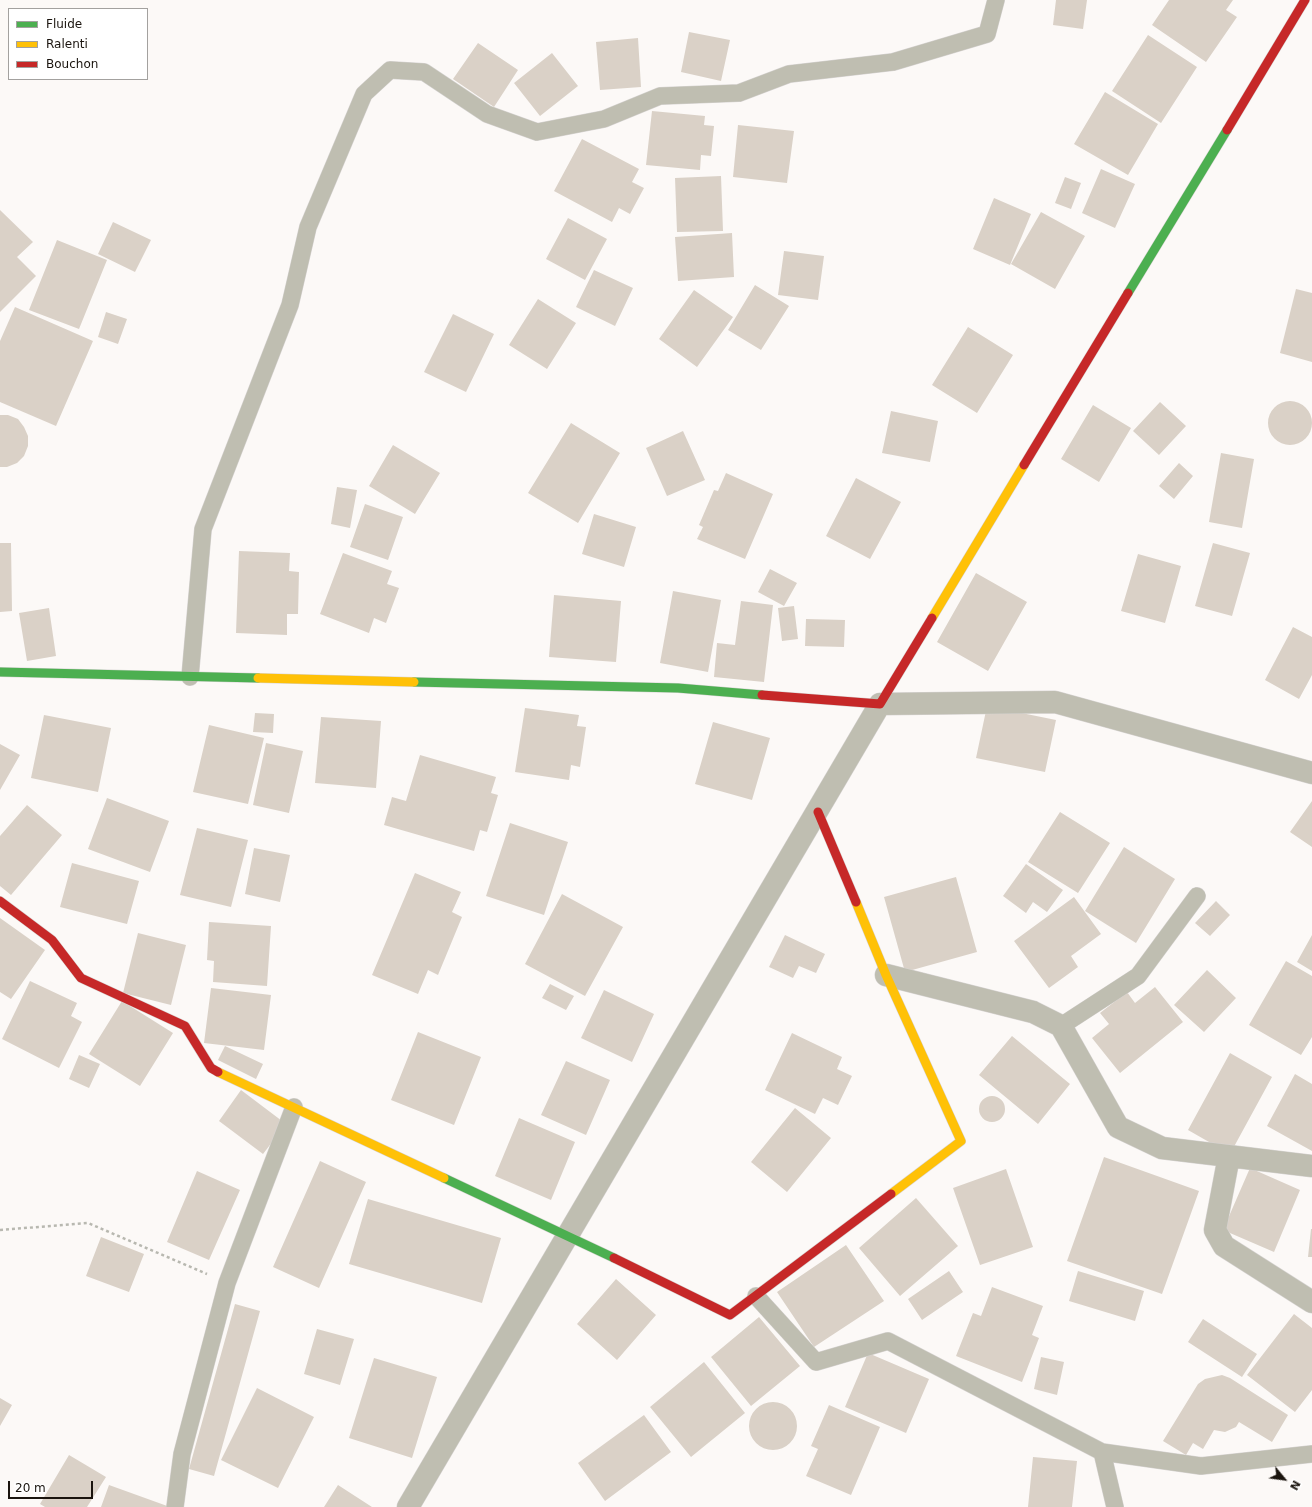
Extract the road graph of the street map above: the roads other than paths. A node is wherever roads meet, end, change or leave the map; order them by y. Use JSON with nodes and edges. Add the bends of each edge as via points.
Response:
{"nodes":[{"id":1,"x":996,"y":0,"type":"edge"},
{"id":2,"x":1305,"y":0,"type":"edge"},
{"id":3,"x":0,"y":672,"type":"edge"},
{"id":4,"x":190,"y":677,"type":"junction"},
{"id":5,"x":880,"y":704,"type":"junction"},
{"id":6,"x":1312,"y":773,"type":"edge"},
{"id":7,"x":818,"y":812,"type":"junction"},
{"id":8,"x":1197,"y":896,"type":"dead end"},
{"id":9,"x":0,"y":901,"type":"edge"},
{"id":10,"x":886,"y":975,"type":"junction"},
{"id":11,"x":1061,"y":1026,"type":"junction"},
{"id":12,"x":294,"y":1107,"type":"junction"},
{"id":13,"x":1229,"y":1156,"type":"junction"},
{"id":14,"x":1312,"y":1166,"type":"edge"},
{"id":15,"x":568,"y":1236,"type":"junction"},
{"id":16,"x":756,"y":1296,"type":"junction"},
{"id":17,"x":1312,"y":1302,"type":"edge"},
{"id":18,"x":1102,"y":1452,"type":"junction"},
{"id":19,"x":1312,"y":1454,"type":"edge"},
{"id":20,"x":175,"y":1507,"type":"edge"},
{"id":21,"x":408,"y":1507,"type":"edge"},
{"id":22,"x":1115,"y":1507,"type":"edge"}],
"edges":[{"from":1,"to":4,"type":"lane","via":[[987,34],[893,62],[789,74],[739,93],[660,96],[604,119],[537,132],[487,114],[424,72],[390,70],[364,94],[308,227],[290,305],[203,529]]},
{"from":2,"to":5,"type":"street"},
{"from":3,"to":4,"type":"street"},
{"from":4,"to":5,"type":"street","via":[[678,688]]},
{"from":5,"to":6,"type":"street","via":[[1055,702]]},
{"from":5,"to":7,"type":"street"},
{"from":7,"to":10,"type":"street"},
{"from":7,"to":15,"type":"street"},
{"from":8,"to":11,"type":"lane","via":[[1138,976]]},
{"from":9,"to":12,"type":"street","via":[[52,940],[81,978],[185,1026],[211,1068]]},
{"from":10,"to":11,"type":"street","via":[[1033,1012]]},
{"from":10,"to":16,"type":"street","via":[[961,1141]]},
{"from":11,"to":13,"type":"street","via":[[1118,1127],[1162,1148]]},
{"from":12,"to":15,"type":"street"},
{"from":12,"to":20,"type":"lane","via":[[227,1283],[182,1454]]},
{"from":13,"to":14,"type":"street"},
{"from":13,"to":17,"type":"street","via":[[1215,1230],[1224,1246]]},
{"from":15,"to":16,"type":"street","via":[[730,1315]]},
{"from":15,"to":21,"type":"street"},
{"from":16,"to":18,"type":"lane","via":[[816,1362],[888,1341]]},
{"from":18,"to":19,"type":"lane","via":[[1201,1466]]},
{"from":18,"to":22,"type":"lane"}]}
